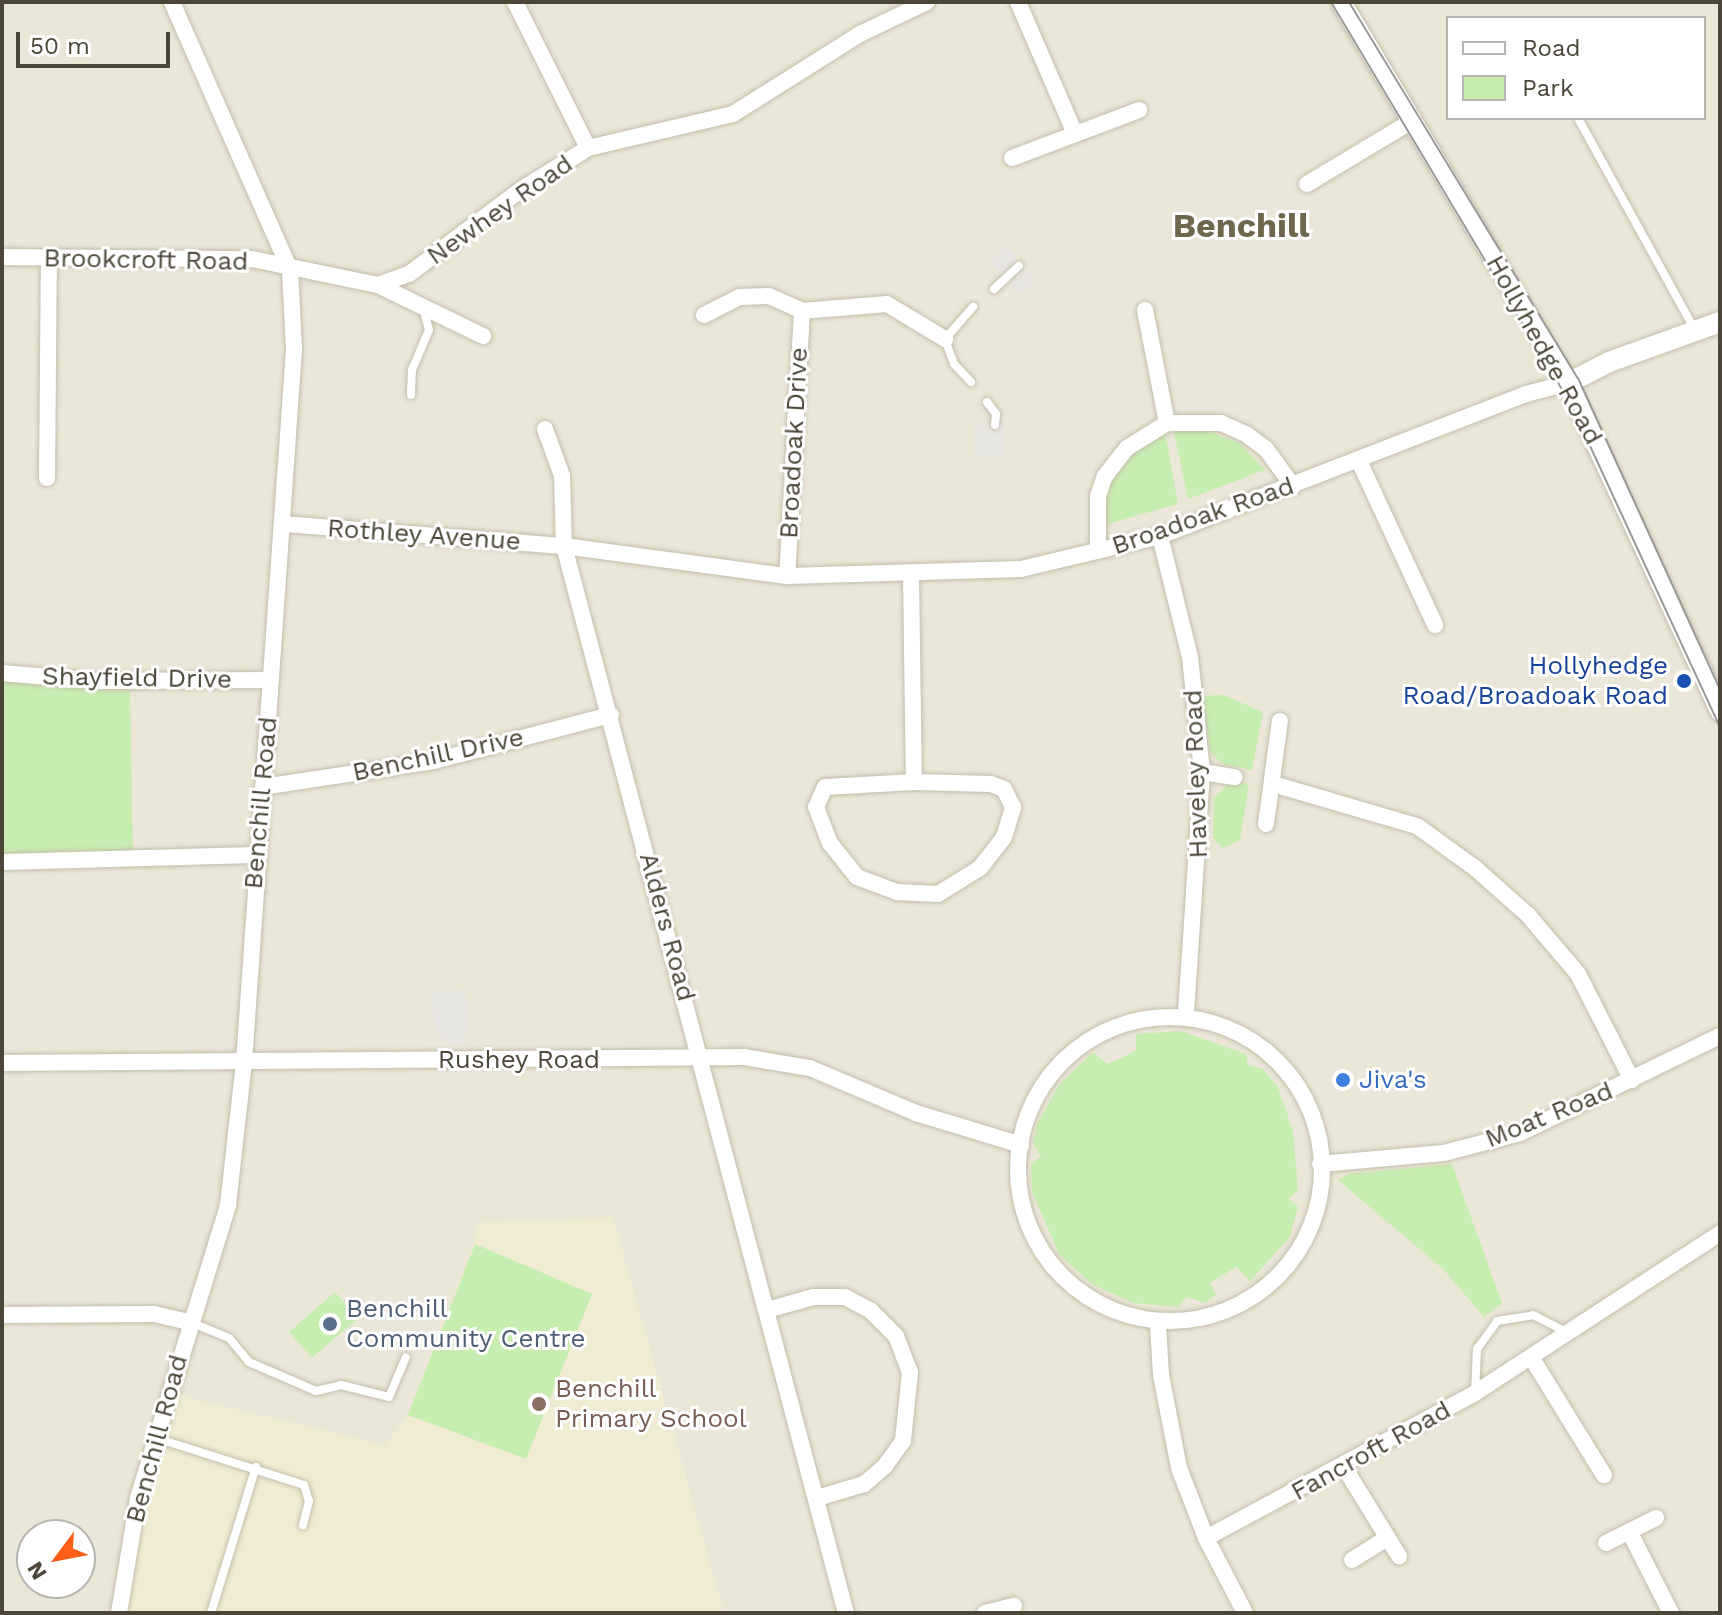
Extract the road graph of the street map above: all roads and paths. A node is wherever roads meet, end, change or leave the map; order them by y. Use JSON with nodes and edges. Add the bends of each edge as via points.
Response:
{"nodes":[{"id":1,"x":172,"y":2,"type":"edge"},
{"id":2,"x":515,"y":2,"type":"edge"},
{"id":3,"x":927,"y":2,"type":"edge"},
{"id":4,"x":1018,"y":2,"type":"edge"},
{"id":5,"x":1341,"y":2,"type":"edge"},
{"id":6,"x":1139,"y":110,"type":"dead end"},
{"id":7,"x":1579,"y":120,"type":"dead end"},
{"id":8,"x":1412,"y":121,"type":"junction"},
{"id":9,"x":1075,"y":134,"type":"junction"},
{"id":10,"x":588,"y":148,"type":"junction"},
{"id":11,"x":1012,"y":158,"type":"dead end"},
{"id":12,"x":1307,"y":184,"type":"dead end"},
{"id":13,"x":2,"y":257,"type":"edge"},
{"id":14,"x":49,"y":259,"type":"junction"},
{"id":15,"x":1019,"y":266,"type":"dead end"},
{"id":16,"x":290,"y":270,"type":"junction"},
{"id":17,"x":378,"y":285,"type":"junction"},
{"id":18,"x":994,"y":289,"type":"dead end"},
{"id":19,"x":418,"y":300,"type":"junction"},
{"id":20,"x":973,"y":307,"type":"dead end"},
{"id":21,"x":1145,"y":310,"type":"dead end"},
{"id":22,"x":802,"y":311,"type":"junction"},
{"id":23,"x":704,"y":315,"type":"dead end"},
{"id":24,"x":1720,"y":322,"type":"edge"},
{"id":25,"x":1696,"y":330,"type":"junction"},
{"id":26,"x":483,"y":336,"type":"dead end"},
{"id":27,"x":945,"y":339,"type":"junction"},
{"id":28,"x":971,"y":382,"type":"dead end"},
{"id":29,"x":1568,"y":383,"type":"junction"},
{"id":30,"x":411,"y":395,"type":"dead end"},
{"id":31,"x":987,"y":402,"type":"dead end"},
{"id":32,"x":1167,"y":423,"type":"junction"},
{"id":33,"x":995,"y":425,"type":"dead end"},
{"id":34,"x":545,"y":429,"type":"dead end"},
{"id":35,"x":1359,"y":461,"type":"junction"},
{"id":36,"x":47,"y":478,"type":"dead end"},
{"id":37,"x":1293,"y":486,"type":"junction"},
{"id":38,"x":284,"y":524,"type":"junction"},
{"id":39,"x":1160,"y":536,"type":"junction"},
{"id":40,"x":564,"y":546,"type":"junction"},
{"id":41,"x":1098,"y":551,"type":"junction"},
{"id":42,"x":911,"y":575,"type":"junction"},
{"id":43,"x":787,"y":576,"type":"junction"},
{"id":44,"x":1435,"y":625,"type":"dead end"},
{"id":45,"x":2,"y":673,"type":"edge"},
{"id":46,"x":271,"y":680,"type":"junction"},
{"id":47,"x":1720,"y":711,"type":"edge"},
{"id":48,"x":611,"y":715,"type":"junction"},
{"id":49,"x":1280,"y":721,"type":"dead end"},
{"id":50,"x":1202,"y":772,"type":"junction"},
{"id":51,"x":1235,"y":777,"type":"dead end"},
{"id":52,"x":914,"y":782,"type":"junction"},
{"id":53,"x":1273,"y":784,"type":"junction"},
{"id":54,"x":263,"y":787,"type":"junction"},
{"id":55,"x":1266,"y":824,"type":"dead end"},
{"id":56,"x":255,"y":855,"type":"junction"},
{"id":57,"x":2,"y":862,"type":"edge"},
{"id":58,"x":1186,"y":1016,"type":"junction"},
{"id":59,"x":1720,"y":1036,"type":"edge"},
{"id":60,"x":702,"y":1058,"type":"junction"},
{"id":61,"x":244,"y":1062,"type":"junction"},
{"id":62,"x":2,"y":1063,"type":"edge"},
{"id":63,"x":1632,"y":1080,"type":"junction"},
{"id":64,"x":1021,"y":1145,"type":"junction"},
{"id":65,"x":1320,"y":1164,"type":"junction"},
{"id":66,"x":1720,"y":1233,"type":"edge"},
{"id":67,"x":767,"y":1310,"type":"junction"},
{"id":68,"x":2,"y":1315,"type":"edge"},
{"id":69,"x":190,"y":1322,"type":"junction"},
{"id":70,"x":1158,"y":1325,"type":"junction"},
{"id":71,"x":1568,"y":1333,"type":"junction"},
{"id":72,"x":406,"y":1357,"type":"dead end"},
{"id":73,"x":1531,"y":1357,"type":"junction"},
{"id":74,"x":1475,"y":1393,"type":"junction"},
{"id":75,"x":155,"y":1438,"type":"junction"},
{"id":76,"x":256,"y":1467,"type":"junction"},
{"id":77,"x":1344,"y":1467,"type":"junction"},
{"id":78,"x":1604,"y":1475,"type":"dead end"},
{"id":79,"x":817,"y":1498,"type":"junction"},
{"id":80,"x":1656,"y":1518,"type":"dead end"},
{"id":81,"x":303,"y":1525,"type":"dead end"},
{"id":82,"x":1630,"y":1533,"type":"junction"},
{"id":83,"x":1206,"y":1538,"type":"junction"},
{"id":84,"x":1387,"y":1538,"type":"junction"},
{"id":85,"x":1606,"y":1543,"type":"dead end"},
{"id":86,"x":1399,"y":1556,"type":"dead end"},
{"id":87,"x":1352,"y":1560,"type":"dead end"},
{"id":88,"x":1014,"y":1606,"type":"dead end"},
{"id":89,"x":119,"y":1613,"type":"edge"},
{"id":90,"x":211,"y":1613,"type":"edge"},
{"id":91,"x":846,"y":1613,"type":"edge"},
{"id":92,"x":985,"y":1613,"type":"edge"},
{"id":93,"x":1245,"y":1613,"type":"edge"},
{"id":94,"x":1671,"y":1613,"type":"edge"}],
"edges":[{"from":1,"to":16,"type":"street","name":"Benchill Road"},
{"from":2,"to":10,"type":"street"},
{"from":3,"to":10,"type":"street","name":"Newhey Road","via":[[860,34],[733,114]]},
{"from":4,"to":9,"type":"street"},
{"from":5,"to":8,"type":"street","name":"Hollyhedge Road"},
{"from":6,"to":9,"type":"street"},
{"from":7,"to":25,"type":"lane"},
{"from":8,"to":12,"type":"street"},
{"from":8,"to":29,"type":"street","name":"Hollyhedge Road"},
{"from":9,"to":11,"type":"street"},
{"from":10,"to":17,"type":"street","name":"Newhey Road","via":[[522,189],[409,274]]},
{"from":13,"to":14,"type":"street","name":"Brookcroft Road"},
{"from":14,"to":16,"type":"street","name":"Brookcroft Road","via":[[252,259]]},
{"from":14,"to":36,"type":"street"},
{"from":15,"to":18,"type":"lane"},
{"from":16,"to":17,"type":"street","name":"Brookcroft Road"},
{"from":16,"to":38,"type":"street","name":"Benchill Road","via":[[294,349]]},
{"from":17,"to":19,"type":"street","name":"Brookcroft Road"},
{"from":19,"to":26,"type":"street","name":"Brookcroft Road"},
{"from":19,"to":30,"type":"lane","via":[[429,330],[412,370]]},
{"from":20,"to":27,"type":"lane"},
{"from":21,"to":32,"type":"street"},
{"from":22,"to":23,"type":"street","name":"Broadoak Drive","via":[[769,296],[739,297]]},
{"from":22,"to":27,"type":"street","name":"Broadoak Drive","via":[[887,304]]},
{"from":22,"to":43,"type":"street","name":"Broadoak Drive"},
{"from":24,"to":25,"type":"street","name":"Broadoak Road"},
{"from":25,"to":29,"type":"street","name":"Broadoak Road"},
{"from":27,"to":28,"type":"lane","via":[[954,364]]},
{"from":29,"to":35,"type":"street","name":"Broadoak Road","via":[[1526,394]]},
{"from":29,"to":47,"type":"street","name":"Hollyhedge Road"},
{"from":31,"to":33,"type":"lane","via":[[996,414]]},
{"from":32,"to":37,"type":"street","via":[[1221,423],[1246,434],[1266,449]]},
{"from":32,"to":41,"type":"street","via":[[1127,448],[1105,476],[1098,496]]},
{"from":34,"to":40,"type":"street","name":"Alders Road","via":[[562,476]]},
{"from":35,"to":37,"type":"street","name":"Broadoak Road"},
{"from":35,"to":44,"type":"street"},
{"from":37,"to":39,"type":"street","name":"Broadoak Road"},
{"from":38,"to":40,"type":"street","name":"Rothley Avenue"},
{"from":38,"to":46,"type":"street","name":"Benchill Road"},
{"from":39,"to":41,"type":"street","name":"Broadoak Road"},
{"from":39,"to":50,"type":"street","name":"Haveley Road","via":[[1190,657]]},
{"from":40,"to":43,"type":"street","name":"Broadoak Road"},
{"from":40,"to":48,"type":"street","name":"Alders Road"},
{"from":41,"to":42,"type":"street","name":"Broadoak Road","via":[[1021,569]]},
{"from":42,"to":43,"type":"street","name":"Broadoak Road"},
{"from":42,"to":52,"type":"street"},
{"from":45,"to":46,"type":"street","name":"Shayfield Drive","via":[[95,681]]},
{"from":46,"to":54,"type":"street","name":"Benchill Road"},
{"from":48,"to":54,"type":"street","name":"Benchill Drive","via":[[434,761]]},
{"from":48,"to":60,"type":"street","name":"Alders Road"},
{"from":49,"to":53,"type":"street"},
{"from":50,"to":51,"type":"street"},
{"from":50,"to":58,"type":"street","name":"Haveley Road"},
{"from":52,"to":52,"type":"street","via":[[825,787],[816,807],[830,843],[857,877],[897,892],[938,894],[980,868],[1004,837],[1013,807],[1004,789],[991,784]]},
{"from":53,"to":55,"type":"street"},
{"from":53,"to":63,"type":"street","via":[[1417,826],[1475,868],[1528,915],[1578,974]]},
{"from":54,"to":56,"type":"street","name":"Benchill Road"},
{"from":56,"to":57,"type":"street"},
{"from":56,"to":61,"type":"street","name":"Benchill Road"},
{"from":58,"to":64,"type":"street","via":[[1146,1018],[1080,1046],[1056,1066],[1041,1090]]},
{"from":58,"to":65,"type":"street","via":[[1238,1032],[1267,1050],[1292,1077],[1307,1102]]},
{"from":59,"to":63,"type":"street","name":"Moat Road"},
{"from":60,"to":61,"type":"street","name":"Rushey Road","via":[[454,1052]]},
{"from":60,"to":64,"type":"street","name":"Rushey Road","via":[[744,1057],[810,1068],[916,1113]]},
{"from":60,"to":67,"type":"street","name":"Alders Road"},
{"from":61,"to":62,"type":"street","name":"Rushey Road"},
{"from":61,"to":69,"type":"street","name":"Benchill Road","via":[[228,1205]]},
{"from":63,"to":65,"type":"street","name":"Moat Road","via":[[1520,1133],[1480,1145]]},
{"from":64,"to":70,"type":"street","via":[[1022,1202],[1038,1246],[1070,1286],[1114,1313]]},
{"from":65,"to":70,"type":"street","via":[[1309,1228],[1285,1267],[1222,1311]]},
{"from":66,"to":71,"type":"street","name":"Fancroft Road"},
{"from":67,"to":79,"type":"street","name":"Alders Road"},
{"from":67,"to":79,"type":"street","via":[[813,1297],[845,1297],[871,1311],[896,1336],[910,1372],[903,1441],[885,1466],[864,1484]]},
{"from":68,"to":69,"type":"street","via":[[154,1314]]},
{"from":69,"to":72,"type":"lane","via":[[229,1338],[249,1362],[316,1391],[341,1385],[389,1397]]},
{"from":69,"to":75,"type":"street","name":"Benchill Road"},
{"from":70,"to":83,"type":"street","via":[[1170,1435]]},
{"from":71,"to":73,"type":"street","name":"Fancroft Road"},
{"from":71,"to":74,"type":"lane","via":[[1533,1315],[1497,1321],[1477,1349]]},
{"from":73,"to":74,"type":"street","name":"Fancroft Road"},
{"from":73,"to":78,"type":"street"},
{"from":74,"to":77,"type":"street","name":"Fancroft Road"},
{"from":75,"to":76,"type":"lane"},
{"from":75,"to":89,"type":"street","name":"Benchill Road","via":[[138,1498]]},
{"from":76,"to":81,"type":"lane","via":[[304,1485],[309,1501]]},
{"from":76,"to":90,"type":"lane"},
{"from":77,"to":83,"type":"street","name":"Fancroft Road"},
{"from":77,"to":84,"type":"street"},
{"from":79,"to":91,"type":"street","name":"Alders Road"},
{"from":80,"to":82,"type":"street"},
{"from":82,"to":85,"type":"street"},
{"from":82,"to":94,"type":"street"},
{"from":83,"to":93,"type":"street"},
{"from":84,"to":86,"type":"street"},
{"from":84,"to":87,"type":"street"},
{"from":88,"to":92,"type":"street"}]}
